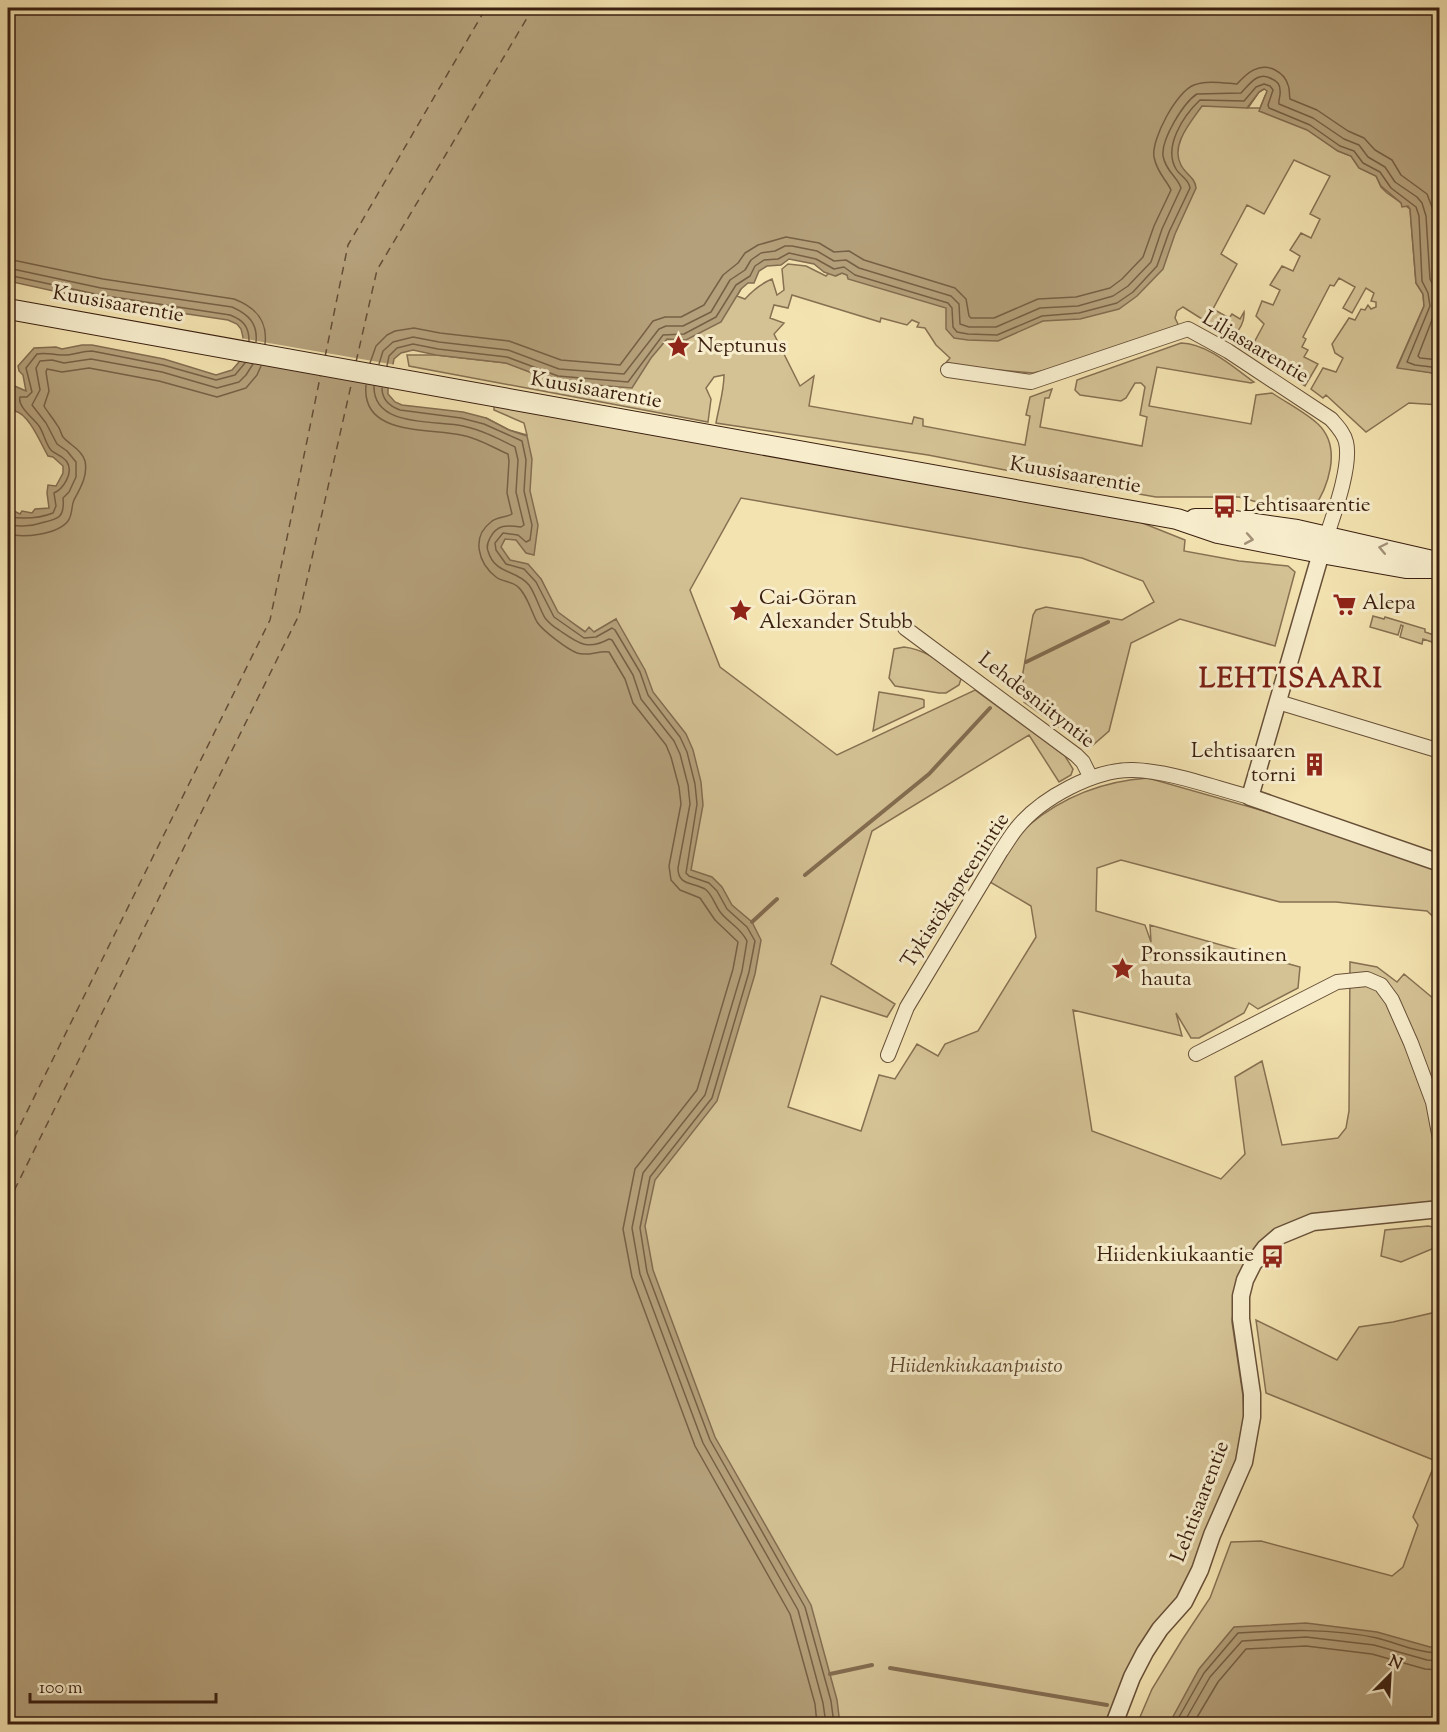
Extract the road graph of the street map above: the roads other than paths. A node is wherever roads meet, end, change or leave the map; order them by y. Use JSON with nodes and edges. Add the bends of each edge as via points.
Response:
{"nodes":[{"id":1,"x":8,"y":309,"type":"edge"},
{"id":2,"x":948,"y":370,"type":"dead end"},
{"id":3,"x":1324,"y":545,"type":"junction"},
{"id":4,"x":1440,"y":562,"type":"edge"},
{"id":5,"x":1440,"y":568,"type":"edge"},
{"id":6,"x":905,"y":628,"type":"dead end"},
{"id":7,"x":1278,"y":702,"type":"junction"},
{"id":8,"x":1440,"y":751,"type":"edge"},
{"id":9,"x":1091,"y":778,"type":"junction"},
{"id":10,"x":1250,"y":797,"type":"junction"},
{"id":11,"x":1440,"y":863,"type":"edge"},
{"id":12,"x":1196,"y":1054,"type":"dead end"},
{"id":13,"x":888,"y":1055,"type":"dead end"},
{"id":14,"x":1440,"y":1139,"type":"edge"},
{"id":15,"x":1440,"y":1209,"type":"edge"},
{"id":16,"x":1114,"y":1725,"type":"edge"}],
"edges":[{"from":1,"to":3,"type":"main road","name":"Kuusisaarentie","via":[[1177,519],[1218,533]]},
{"from":2,"to":3,"type":"street","name":"Liljasaarentie","via":[[1031,382],[1188,329],[1197,332],[1331,419],[1340,430],[1348,456]]},
{"from":4,"to":3,"type":"main road","name":"Kuusisaarentie","one_way":true,"via":[[1408,554]]},
{"from":3,"to":5,"type":"main road","name":"Kuusisaarentie","via":[[1406,568]]},
{"from":3,"to":7,"type":"street"},
{"from":6,"to":9,"type":"street","name":"Lehdesniityntie","via":[[1076,755]]},
{"from":7,"to":8,"type":"street"},
{"from":7,"to":10,"type":"street"},
{"from":9,"to":10,"type":"street","name":"Lehdesniityntie","via":[[1117,771],[1156,772]]},
{"from":9,"to":13,"type":"street","name":"Tykistökapteenintie","via":[[1056,795],[1017,828],[907,1007]]},
{"from":10,"to":11,"type":"street"},
{"from":12,"to":14,"type":"street","via":[[1337,982],[1367,979],[1381,986],[1396,1009],[1433,1102]]},
{"from":15,"to":16,"type":"street","name":"Lehtisaarentie","via":[[1313,1222],[1279,1236],[1253,1264],[1240,1296],[1252,1395],[1244,1461],[1200,1570],[1184,1602],[1145,1652]]}]}
